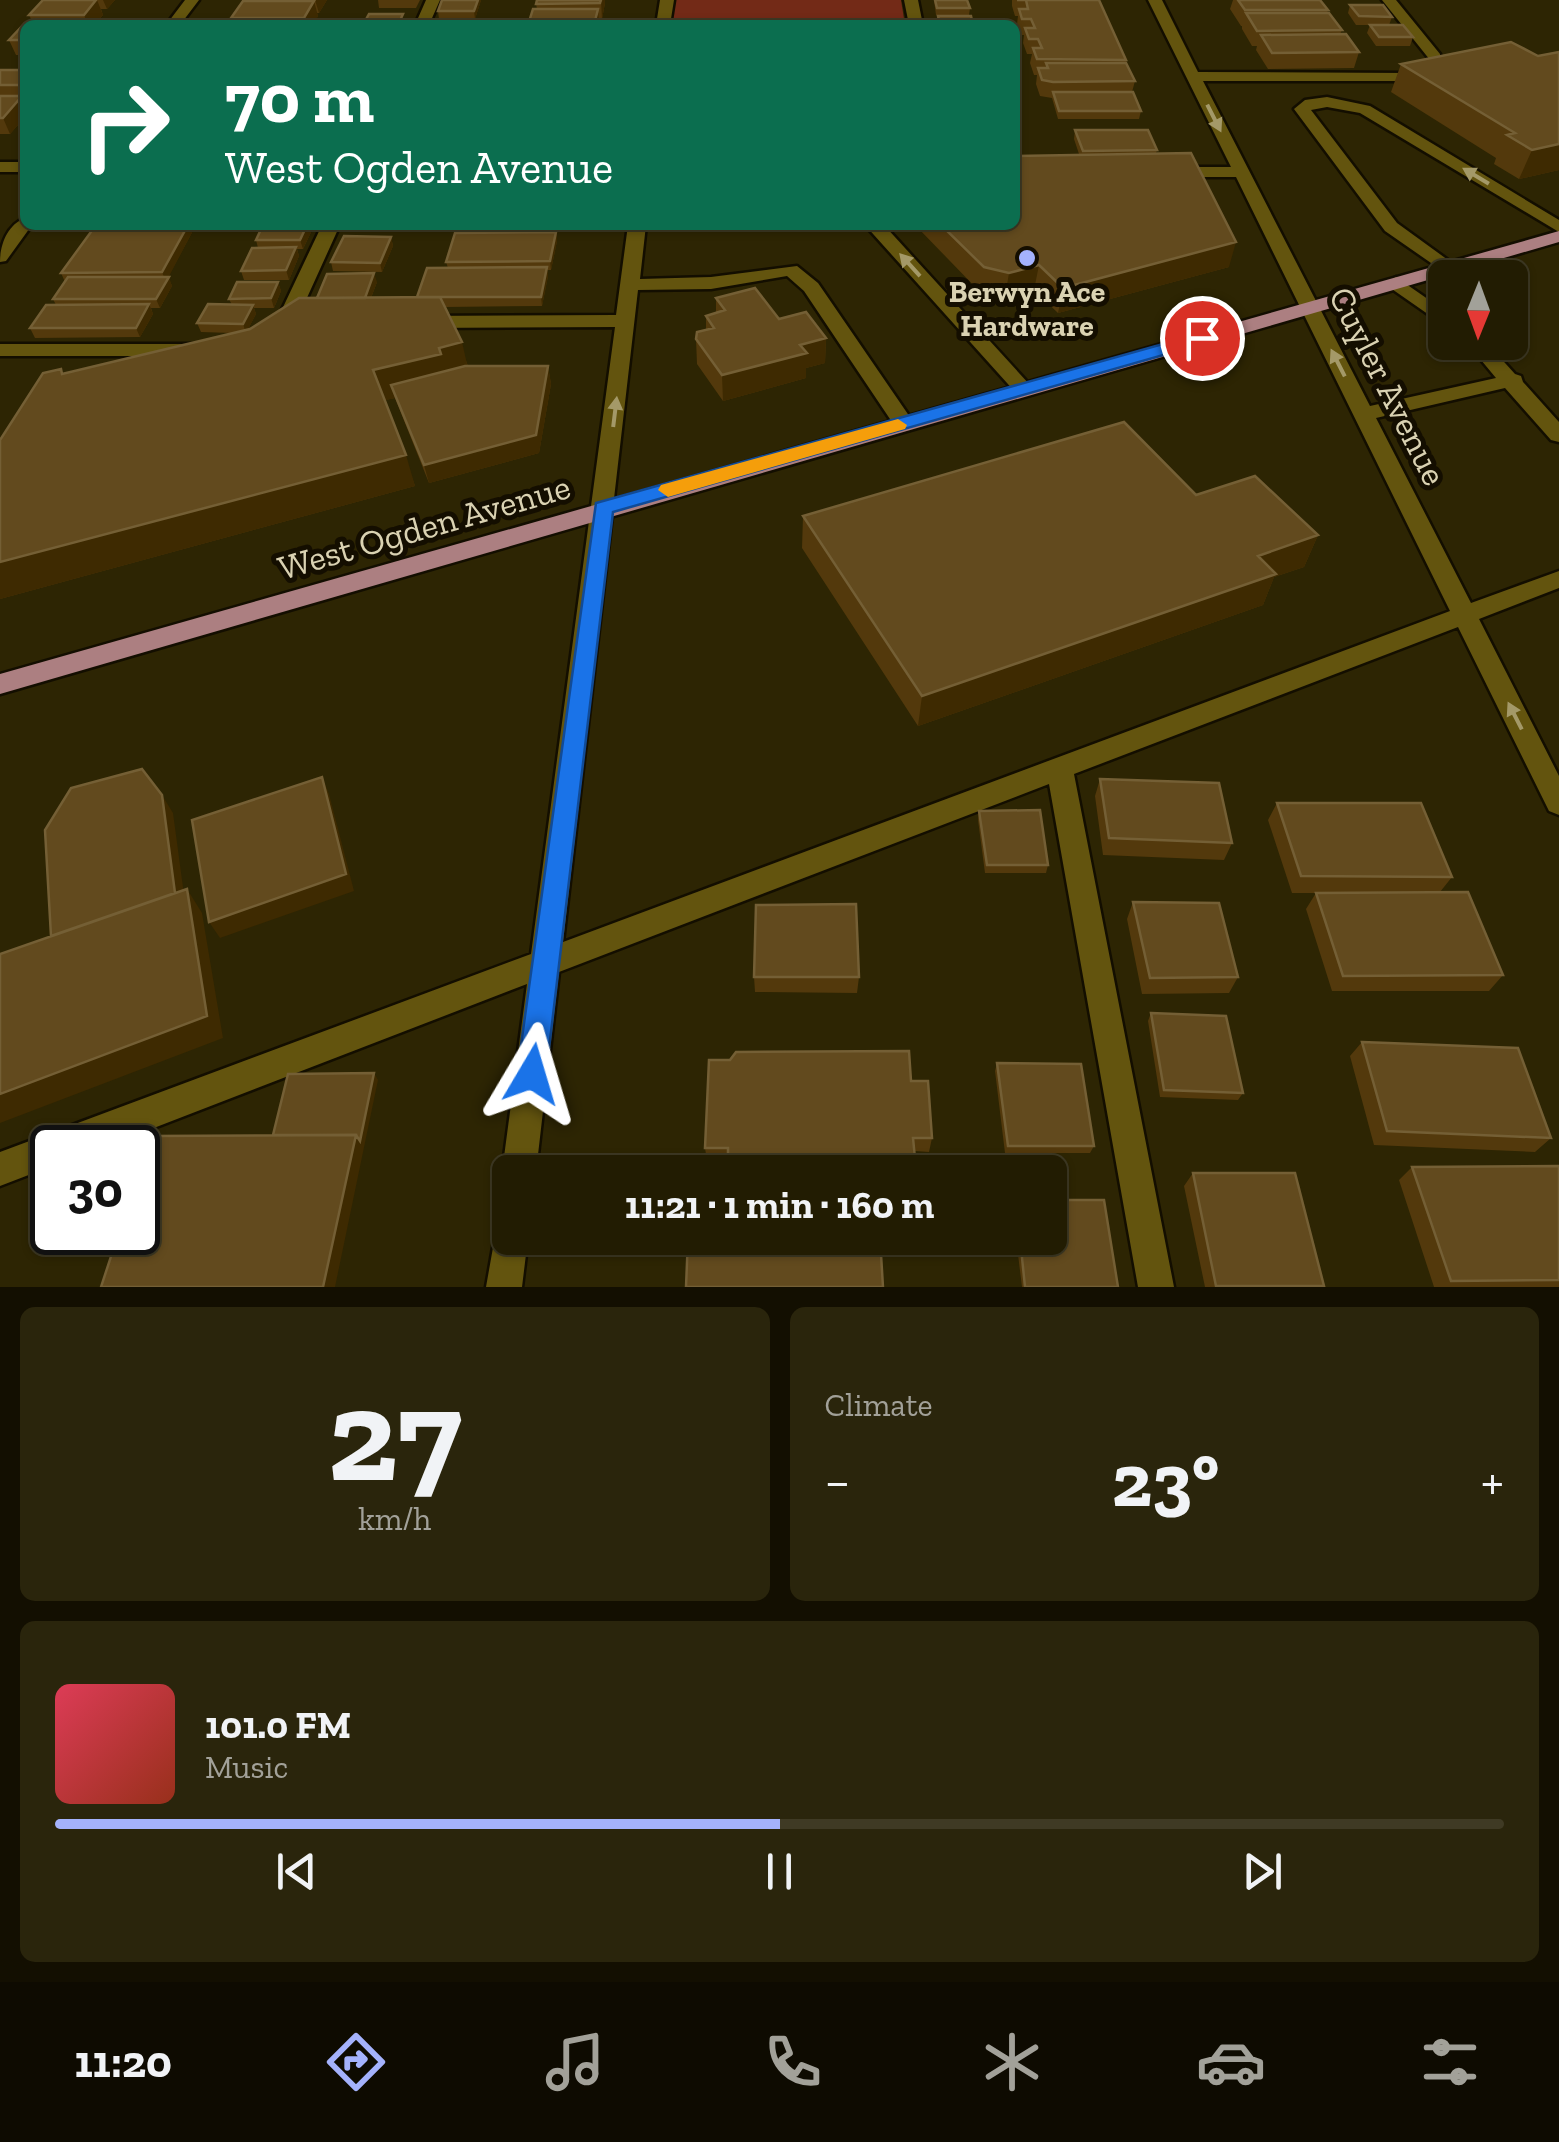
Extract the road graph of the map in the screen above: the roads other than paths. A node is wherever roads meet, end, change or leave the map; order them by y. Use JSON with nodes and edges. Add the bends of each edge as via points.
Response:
{"nodes":[{"id":1,"x":192,"y":0,"type":"edge"},
{"id":2,"x":1155,"y":0,"type":"edge"},
{"id":3,"x":1389,"y":0,"type":"edge"},
{"id":4,"x":177,"y":20,"type":"edge"},
{"id":5,"x":1436,"y":57,"type":"junction"},
{"id":6,"x":1453,"y":57,"type":"edge"},
{"id":7,"x":1193,"y":76,"type":"junction"},
{"id":8,"x":1154,"y":172,"type":"edge"},
{"id":9,"x":1241,"y":172,"type":"junction"},
{"id":10,"x":1559,"y":226,"type":"edge"},
{"id":11,"x":20,"y":230,"type":"edge"},
{"id":12,"x":329,"y":230,"type":"edge"},
{"id":13,"x":636,"y":230,"type":"edge"},
{"id":14,"x":879,"y":230,"type":"edge"},
{"id":15,"x":1559,"y":236,"type":"edge"},
{"id":16,"x":0,"y":256,"type":"edge"},
{"id":17,"x":1438,"y":260,"type":"edge"},
{"id":18,"x":1477,"y":260,"type":"edge"},
{"id":19,"x":1428,"y":275,"type":"edge"},
{"id":20,"x":630,"y":284,"type":"junction"},
{"id":21,"x":1396,"y":284,"type":"junction"},
{"id":22,"x":1310,"y":308,"type":"junction"},
{"id":23,"x":1428,"y":308,"type":"edge"},
{"id":24,"x":626,"y":321,"type":"junction"},
{"id":25,"x":286,"y":322,"type":"edge"},
{"id":26,"x":401,"y":322,"type":"edge"},
{"id":27,"x":0,"y":350,"type":"edge"},
{"id":28,"x":216,"y":350,"type":"edge"},
{"id":29,"x":1493,"y":360,"type":"edge"},
{"id":30,"x":1514,"y":380,"type":"junction"},
{"id":31,"x":1023,"y":389,"type":"junction"},
{"id":32,"x":1363,"y":414,"type":"junction"},
{"id":33,"x":903,"y":423,"type":"junction"},
{"id":34,"x":1559,"y":435,"type":"edge"},
{"id":35,"x":604,"y":508,"type":"junction"},
{"id":36,"x":1559,"y":579,"type":"edge"},
{"id":37,"x":1465,"y":616,"type":"junction"},
{"id":38,"x":0,"y":684,"type":"edge"},
{"id":39,"x":1059,"y":766,"type":"junction"},
{"id":40,"x":1559,"y":803,"type":"edge"},
{"id":41,"x":546,"y":960,"type":"junction"},
{"id":42,"x":114,"y":1125,"type":"edge"},
{"id":43,"x":521,"y":1155,"type":"edge"},
{"id":44,"x":30,"y":1157,"type":"edge"},
{"id":45,"x":0,"y":1169,"type":"edge"},
{"id":46,"x":508,"y":1255,"type":"edge"},
{"id":47,"x":504,"y":1287,"type":"edge"},
{"id":48,"x":1156,"y":1287,"type":"edge"}],
"edges":[{"from":1,"to":4,"type":"street"},
{"from":2,"to":7,"type":"street","name":"Cuyler Avenue"},
{"from":3,"to":5,"type":"street"},
{"from":5,"to":6,"type":"street"},
{"from":5,"to":7,"type":"street","via":[[1430,69],[1407,77]]},
{"from":7,"to":9,"type":"street","name":"Cuyler Avenue","one_way":true},
{"from":8,"to":9,"type":"street"},
{"from":9,"to":22,"type":"street","name":"Cuyler Avenue"},
{"from":10,"to":17,"type":"street","one_way":true,"via":[[1365,109],[1327,102],[1302,109],[1390,227]]},
{"from":11,"to":16,"type":"street"},
{"from":12,"to":25,"type":"street"},
{"from":13,"to":20,"type":"street"},
{"from":31,"to":14,"type":"street","one_way":true},
{"from":15,"to":18,"type":"main road","name":"West Ogden Avenue"},
{"from":19,"to":21,"type":"main road","name":"West Ogden Avenue"},
{"from":20,"to":24,"type":"street"},
{"from":20,"to":33,"type":"street","via":[[698,286],[791,270],[811,286]]},
{"from":21,"to":22,"type":"main road","name":"West Ogden Avenue"},
{"from":21,"to":23,"type":"street"},
{"from":22,"to":31,"type":"main road","name":"West Ogden Avenue"},
{"from":32,"to":22,"type":"street","name":"Cuyler Avenue","one_way":true},
{"from":24,"to":26,"type":"street"},
{"from":35,"to":24,"type":"street","one_way":true},
{"from":27,"to":28,"type":"street"},
{"from":29,"to":30,"type":"street"},
{"from":30,"to":32,"type":"street"},
{"from":30,"to":34,"type":"street"},
{"from":31,"to":33,"type":"main road","name":"West Ogden Avenue"},
{"from":32,"to":37,"type":"street","name":"Cuyler Avenue"},
{"from":33,"to":35,"type":"main road","name":"West Ogden Avenue"},
{"from":35,"to":38,"type":"main road","name":"West Ogden Avenue"},
{"from":35,"to":41,"type":"street"},
{"from":36,"to":37,"type":"street"},
{"from":37,"to":39,"type":"street"},
{"from":40,"to":37,"type":"street","name":"Cuyler Avenue","one_way":true},
{"from":39,"to":41,"type":"street"},
{"from":39,"to":48,"type":"street"},
{"from":41,"to":42,"type":"street"},
{"from":41,"to":43,"type":"street"},
{"from":44,"to":45,"type":"street"},
{"from":46,"to":47,"type":"street"}]}
